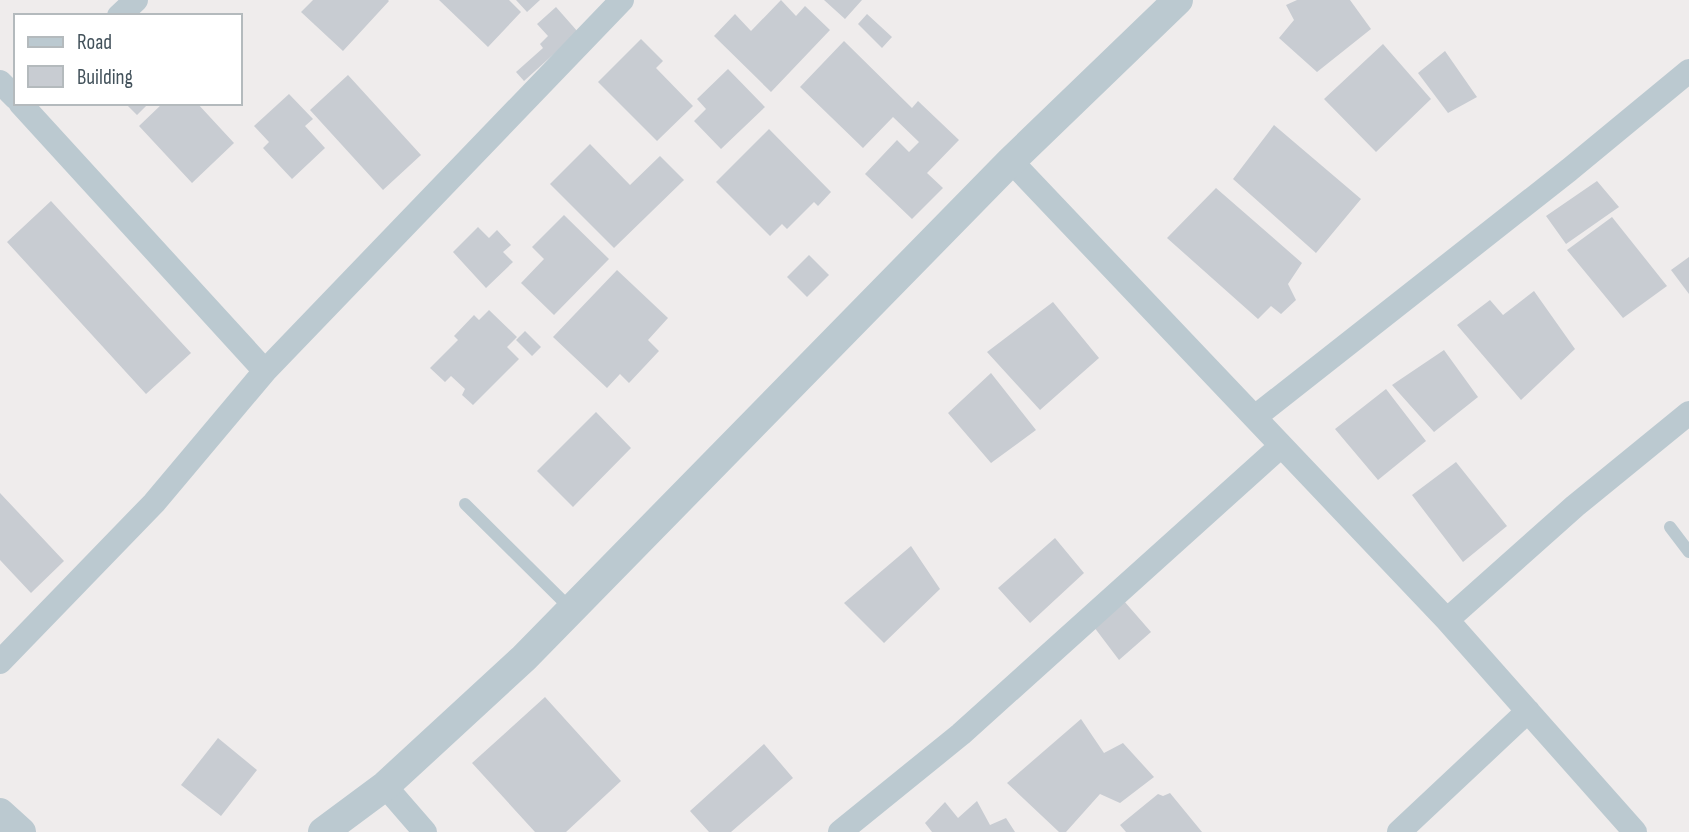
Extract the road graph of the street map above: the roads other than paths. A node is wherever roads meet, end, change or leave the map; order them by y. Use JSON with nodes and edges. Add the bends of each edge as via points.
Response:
{"nodes":[{"id":1,"x":136,"y":0,"type":"edge"},
{"id":2,"x":622,"y":0,"type":"edge"},
{"id":3,"x":1172,"y":2,"type":"edge"},
{"id":4,"x":121,"y":14,"type":"edge"},
{"id":5,"x":1689,"y":71,"type":"edge"},
{"id":6,"x":0,"y":82,"type":"edge"},
{"id":7,"x":14,"y":96,"type":"edge"},
{"id":8,"x":23,"y":105,"type":"edge"},
{"id":9,"x":1011,"y":160,"type":"junction"},
{"id":10,"x":265,"y":371,"type":"junction"},
{"id":11,"x":1689,"y":413,"type":"edge"},
{"id":12,"x":1255,"y":416,"type":"junction"},
{"id":13,"x":1281,"y":446,"type":"junction"},
{"id":14,"x":465,"y":504,"type":"dead end"},
{"id":15,"x":1670,"y":527,"type":"dead end"},
{"id":16,"x":1689,"y":552,"type":"edge"},
{"id":17,"x":572,"y":609,"type":"junction"},
{"id":18,"x":1447,"y":620,"type":"junction"},
{"id":19,"x":0,"y":662,"type":"edge"},
{"id":20,"x":1528,"y":712,"type":"junction"},
{"id":21,"x":385,"y":786,"type":"junction"},
{"id":22,"x":0,"y":813,"type":"edge"},
{"id":23,"x":21,"y":832,"type":"edge"},
{"id":24,"x":323,"y":832,"type":"edge"},
{"id":25,"x":425,"y":832,"type":"edge"},
{"id":26,"x":841,"y":832,"type":"edge"},
{"id":27,"x":1399,"y":832,"type":"edge"},
{"id":28,"x":1634,"y":832,"type":"edge"}],
"edges":[{"from":1,"to":4,"type":"street"},
{"from":2,"to":10,"type":"street"},
{"from":3,"to":9,"type":"street"},
{"from":5,"to":12,"type":"street"},
{"from":6,"to":7,"type":"street"},
{"from":8,"to":10,"type":"street"},
{"from":9,"to":12,"type":"street"},
{"from":9,"to":17,"type":"street"},
{"from":10,"to":19,"type":"street","via":[[155,503]]},
{"from":11,"to":18,"type":"street"},
{"from":12,"to":13,"type":"street"},
{"from":13,"to":18,"type":"street"},
{"from":13,"to":26,"type":"street","via":[[961,734]]},
{"from":14,"to":17,"type":"lane"},
{"from":15,"to":16,"type":"lane"},
{"from":17,"to":21,"type":"street"},
{"from":18,"to":20,"type":"street"},
{"from":20,"to":27,"type":"street"},
{"from":20,"to":28,"type":"street"},
{"from":21,"to":24,"type":"street"},
{"from":21,"to":25,"type":"street"},
{"from":22,"to":23,"type":"street"}]}
